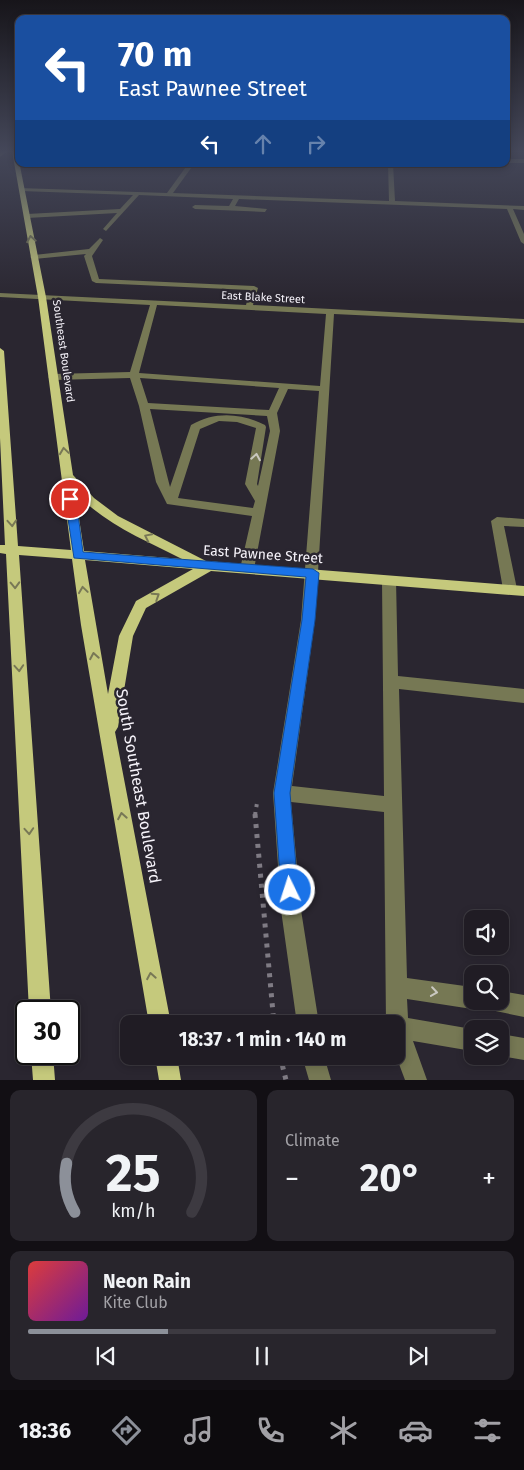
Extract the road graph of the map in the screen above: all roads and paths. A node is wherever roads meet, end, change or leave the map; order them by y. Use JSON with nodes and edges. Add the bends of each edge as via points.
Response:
{"nodes":[{"id":1,"x":24,"y":201,"type":"edge"},
{"id":2,"x":130,"y":201,"type":"edge"},
{"id":3,"x":235,"y":201,"type":"edge"},
{"id":4,"x":351,"y":201,"type":"edge"},
{"id":5,"x":392,"y":203,"type":"joint"},
{"id":6,"x":195,"y":207,"type":"dead end"},
{"id":7,"x":509,"y":207,"type":"junction"},
{"id":8,"x":231,"y":208,"type":"junction"},
{"id":9,"x":524,"y":208,"type":"edge"},
{"id":10,"x":122,"y":210,"type":"junction"},
{"id":11,"x":265,"y":210,"type":"dead end"},
{"id":12,"x":27,"y":216,"type":"junction"},
{"id":13,"x":106,"y":229,"type":"dead end"},
{"id":14,"x":100,"y":240,"type":"dead end"},
{"id":15,"x":524,"y":242,"type":"edge"},
{"id":16,"x":91,"y":251,"type":"junction"},
{"id":17,"x":34,"y":257,"type":"junction"},
{"id":18,"x":90,"y":290,"type":"junction"},
{"id":19,"x":0,"y":295,"type":"edge"},
{"id":20,"x":186,"y":295,"type":"junction"},
{"id":21,"x":42,"y":297,"type":"junction"},
{"id":22,"x":154,"y":303,"type":"junction"},
{"id":23,"x":249,"y":307,"type":"junction"},
{"id":24,"x":330,"y":311,"type":"junction"},
{"id":25,"x":524,"y":321,"type":"edge"},
{"id":26,"x":0,"y":351,"type":"edge"},
{"id":27,"x":134,"y":375,"type":"junction"},
{"id":28,"x":53,"y":377,"type":"junction"},
{"id":29,"x":285,"y":386,"type":"junction"},
{"id":30,"x":325,"y":389,"type":"junction"},
{"id":31,"x":144,"y":406,"type":"junction"},
{"id":32,"x":272,"y":413,"type":"junction"},
{"id":33,"x":67,"y":476,"type":"junction"},
{"id":34,"x":171,"y":501,"type":"junction"},
{"id":35,"x":260,"y":508,"type":"junction"},
{"id":36,"x":524,"y":523,"type":"edge"},
{"id":37,"x":7,"y":550,"type":"edge"},
{"id":38,"x":78,"y":555,"type":"junction"},
{"id":39,"x":207,"y":566,"type":"junction"},
{"id":40,"x":247,"y":569,"type":"junction"},
{"id":41,"x":313,"y":573,"type":"junction"},
{"id":42,"x":389,"y":580,"type":"junction"},
{"id":43,"x":510,"y":589,"type":"junction"},
{"id":44,"x":524,"y":591,"type":"edge"},
{"id":45,"x":391,"y":682,"type":"junction"},
{"id":46,"x":524,"y":696,"type":"edge"},
{"id":47,"x":108,"y":737,"type":"junction"},
{"id":48,"x":282,"y":793,"type":"junction"},
{"id":49,"x":393,"y":805,"type":"junction"},
{"id":50,"x":396,"y":987,"type":"junction"},
{"id":51,"x":464,"y":997,"type":"edge"},
{"id":52,"x":39,"y":1000,"type":"edge"},
{"id":53,"x":509,"y":1004,"type":"edge"},
{"id":54,"x":524,"y":1006,"type":"edge"},
{"id":55,"x":158,"y":1015,"type":"edge"},
{"id":56,"x":307,"y":1015,"type":"edge"},
{"id":57,"x":397,"y":1015,"type":"edge"},
{"id":58,"x":405,"y":1028,"type":"edge"},
{"id":59,"x":464,"y":1039,"type":"edge"},
{"id":60,"x":509,"y":1046,"type":"edge"},
{"id":61,"x":405,"y":1049,"type":"edge"},
{"id":62,"x":524,"y":1049,"type":"edge"},
{"id":63,"x":43,"y":1065,"type":"edge"},
{"id":64,"x":168,"y":1065,"type":"edge"},
{"id":65,"x":282,"y":1065,"type":"edge"},
{"id":66,"x":316,"y":1065,"type":"edge"},
{"id":67,"x":44,"y":1080,"type":"edge"},
{"id":68,"x":170,"y":1080,"type":"edge"},
{"id":69,"x":286,"y":1080,"type":"edge"},
{"id":70,"x":320,"y":1080,"type":"edge"},
{"id":71,"x":416,"y":1080,"type":"edge"}],
"edges":[{"from":1,"to":12,"type":"main road","name":"Southeast Boulevard"},
{"from":2,"to":10,"type":"street"},
{"from":3,"to":8,"type":"street"},
{"from":4,"to":5,"type":"street"},
{"from":5,"to":7,"type":"street"},
{"from":6,"to":8,"type":"street"},
{"from":7,"to":9,"type":"street"},
{"from":7,"to":15,"type":"street"},
{"from":8,"to":11,"type":"street"},
{"from":10,"to":12,"type":"street"},
{"from":10,"to":13,"type":"street"},
{"from":17,"to":12,"type":"main road","name":"Southeast Boulevard","one_way":true},
{"from":14,"to":16,"type":"street"},
{"from":16,"to":17,"type":"street"},
{"from":16,"to":18,"type":"street","via":[[88,256]]},
{"from":17,"to":21,"type":"main road","name":"Southeast Boulevard"},
{"from":18,"to":20,"type":"street"},
{"from":18,"to":21,"type":"street","name":"East Blake Street"},
{"from":18,"to":22,"type":"street","name":"East Blake Street"},
{"from":19,"to":21,"type":"street","name":"East Blake Street"},
{"from":20,"to":22,"type":"street","name":"East Blake Street"},
{"from":20,"to":23,"type":"street","name":"East Blake Street"},
{"from":20,"to":23,"type":"street","via":[[254,288]]},
{"from":21,"to":28,"type":"main road","name":"Southeast Boulevard"},
{"from":22,"to":27,"type":"street"},
{"from":23,"to":24,"type":"street","name":"East Blake Street"},
{"from":24,"to":25,"type":"street","name":"East Blake Street"},
{"from":24,"to":30,"type":"street"},
{"from":26,"to":37,"type":"main road","one_way":true},
{"from":27,"to":28,"type":"street"},
{"from":27,"to":29,"type":"street"},
{"from":27,"to":31,"type":"street"},
{"from":33,"to":28,"type":"main road","name":"Southeast Boulevard","one_way":true},
{"from":29,"to":30,"type":"street"},
{"from":29,"to":32,"type":"street"},
{"from":30,"to":41,"type":"street"},
{"from":31,"to":32,"type":"street"},
{"from":31,"to":34,"type":"street","via":[[162,482]]},
{"from":32,"to":35,"type":"street","via":[[275,431]]},
{"from":33,"to":38,"type":"main road","name":"Southeast Boulevard"},
{"from":39,"to":33,"type":"main road","one_way":true,"via":[[114,519],[90,501]]},
{"from":34,"to":35,"type":"street"},
{"from":35,"to":34,"type":"street","one_way":true,"via":[[251,484],[261,427],[250,421],[225,418],[203,420],[195,427]]},
{"from":35,"to":40,"type":"street"},
{"from":36,"to":43,"type":"street","via":[[497,521]]},
{"from":37,"to":38,"type":"main road","name":"East Pawnee Street"},
{"from":37,"to":52,"type":"main road","one_way":true,"via":[[16,620]]},
{"from":38,"to":39,"type":"main road","name":"East Pawnee Street"},
{"from":47,"to":38,"type":"main road","name":"South Southeast Boulevard","one_way":true},
{"from":39,"to":40,"type":"main road","name":"East Pawnee Street"},
{"from":47,"to":39,"type":"main road","one_way":true,"via":[[126,636],[142,605]]},
{"from":40,"to":41,"type":"main road","name":"East Pawnee Street"},
{"from":41,"to":42,"type":"main road","name":"East Pawnee Street"},
{"from":41,"to":48,"type":"street"},
{"from":42,"to":43,"type":"main road","name":"East Pawnee Street"},
{"from":42,"to":45,"type":"street"},
{"from":43,"to":44,"type":"main road","name":"East Pawnee Street"},
{"from":45,"to":46,"type":"street"},
{"from":45,"to":49,"type":"street"},
{"from":55,"to":47,"type":"main road","name":"South Southeast Boulevard","one_way":true},
{"from":48,"to":49,"type":"street"},
{"from":48,"to":56,"type":"street","via":[[291,910]]},
{"from":49,"to":50,"type":"street"},
{"from":50,"to":51,"type":"street","one_way":true},
{"from":50,"to":57,"type":"street"},
{"from":53,"to":54,"type":"street"},
{"from":58,"to":59,"type":"street"},
{"from":60,"to":62,"type":"street"},
{"from":61,"to":71,"type":"street"},
{"from":63,"to":67,"type":"main road"},
{"from":64,"to":68,"type":"main road"},
{"from":65,"to":69,"type":"path"},
{"from":66,"to":70,"type":"street"}]}
